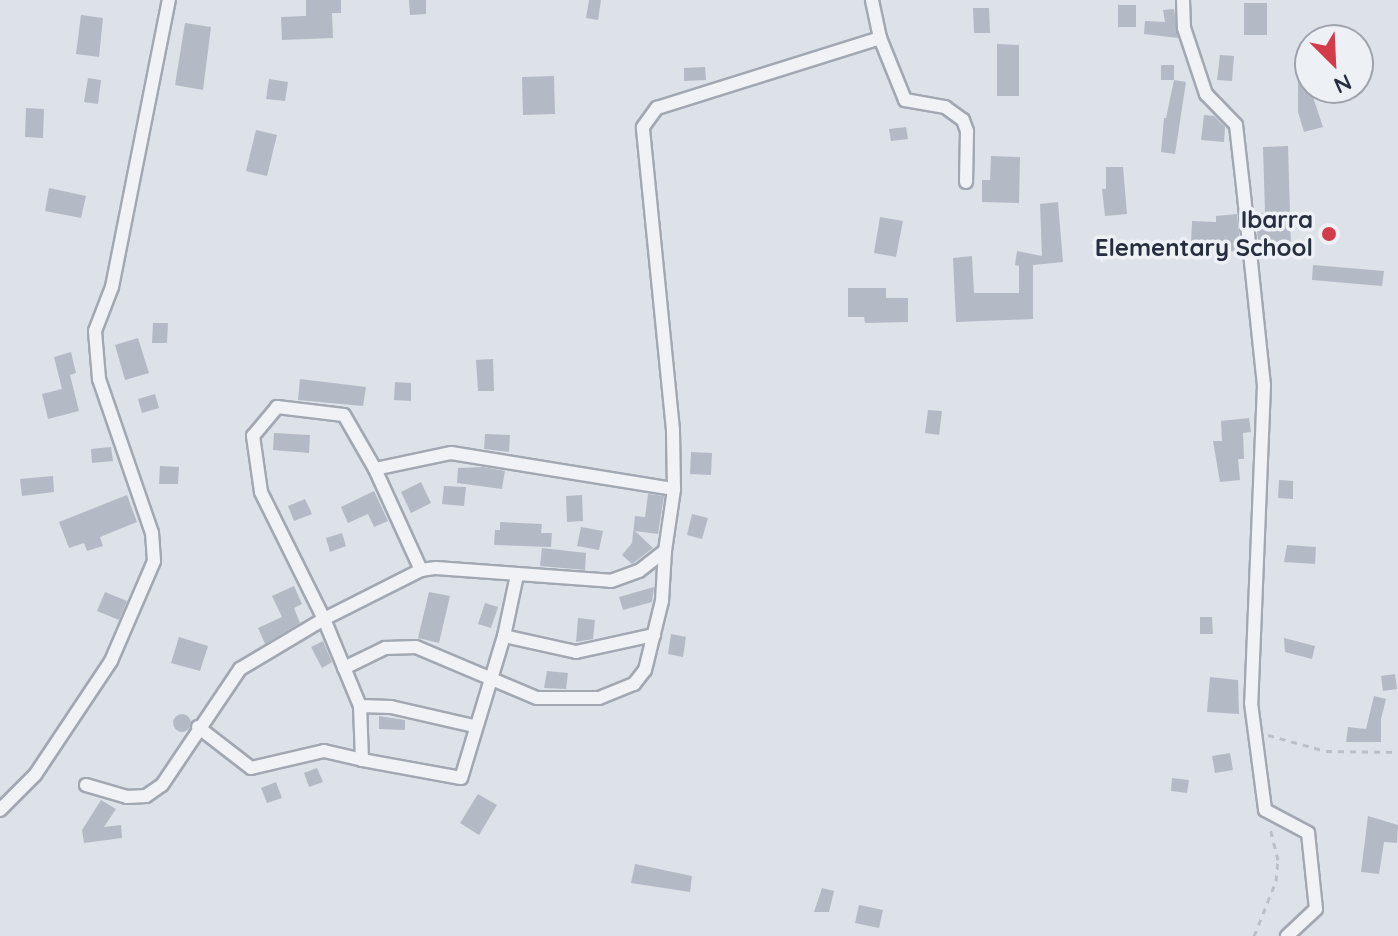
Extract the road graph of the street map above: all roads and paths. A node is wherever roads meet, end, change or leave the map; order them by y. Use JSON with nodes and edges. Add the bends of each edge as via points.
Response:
{"nodes":[{"id":1,"x":169,"y":0,"type":"edge"},
{"id":2,"x":872,"y":0,"type":"edge"},
{"id":3,"x":1183,"y":0,"type":"edge"},
{"id":4,"x":880,"y":38,"type":"junction"},
{"id":5,"x":966,"y":182,"type":"dead end"},
{"id":6,"x":375,"y":469,"type":"junction"},
{"id":7,"x":674,"y":489,"type":"junction"},
{"id":8,"x":665,"y":551,"type":"junction"},
{"id":9,"x":421,"y":570,"type":"junction"},
{"id":10,"x":517,"y":575,"type":"junction"},
{"id":11,"x":324,"y":619,"type":"junction"},
{"id":12,"x":654,"y":635,"type":"junction"},
{"id":13,"x":504,"y":636,"type":"junction"},
{"id":14,"x":344,"y":668,"type":"junction"},
{"id":15,"x":489,"y":680,"type":"junction"},
{"id":16,"x":360,"y":706,"type":"junction"},
{"id":17,"x":474,"y":726,"type":"junction"},
{"id":18,"x":198,"y":727,"type":"junction"},
{"id":19,"x":1254,"y":731,"type":"junction"},
{"id":20,"x":1398,"y":752,"type":"edge"},
{"id":21,"x":362,"y":760,"type":"junction"},
{"id":22,"x":86,"y":785,"type":"dead end"},
{"id":23,"x":0,"y":810,"type":"edge"},
{"id":24,"x":1265,"y":810,"type":"junction"},
{"id":25,"x":1254,"y":936,"type":"edge"},
{"id":26,"x":1287,"y":936,"type":"edge"}],
"edges":[{"from":1,"to":23,"type":"street","via":[[112,287],[95,331],[99,379],[152,533],[154,561],[111,661],[35,775]]},
{"from":2,"to":4,"type":"street"},
{"from":3,"to":19,"type":"street","via":[[1184,28],[1206,94],[1236,125],[1264,385]]},
{"from":4,"to":5,"type":"street","via":[[905,100],[945,107],[963,120]]},
{"from":4,"to":7,"type":"street","via":[[657,108],[643,127],[673,430]]},
{"from":6,"to":7,"type":"street","via":[[451,453]]},
{"from":6,"to":9,"type":"street"},
{"from":6,"to":11,"type":"street","via":[[344,415],[277,407],[253,436],[261,492]]},
{"from":7,"to":8,"type":"street"},
{"from":8,"to":10,"type":"street","via":[[639,571],[611,581]]},
{"from":8,"to":12,"type":"street"},
{"from":9,"to":10,"type":"street"},
{"from":9,"to":11,"type":"street"},
{"from":10,"to":13,"type":"street"},
{"from":11,"to":14,"type":"street"},
{"from":11,"to":18,"type":"street","via":[[240,669]]},
{"from":12,"to":13,"type":"street","via":[[576,652]]},
{"from":12,"to":15,"type":"street","via":[[645,670],[634,684],[599,698],[537,698]]},
{"from":13,"to":15,"type":"street"},
{"from":14,"to":15,"type":"street","via":[[385,648],[416,647]]},
{"from":14,"to":16,"type":"street"},
{"from":15,"to":17,"type":"street"},
{"from":16,"to":17,"type":"street","via":[[391,707]]},
{"from":16,"to":21,"type":"street"},
{"from":17,"to":21,"type":"street","via":[[461,778]]},
{"from":18,"to":21,"type":"street","via":[[251,768],[324,751]]},
{"from":18,"to":22,"type":"street","via":[[162,785],[146,796],[127,797]]},
{"from":19,"to":20,"type":"path","via":[[1326,751]]},
{"from":19,"to":24,"type":"street"},
{"from":24,"to":25,"type":"path","via":[[1278,860],[1276,881]]},
{"from":24,"to":26,"type":"street","via":[[1308,833],[1316,909]]}]}
